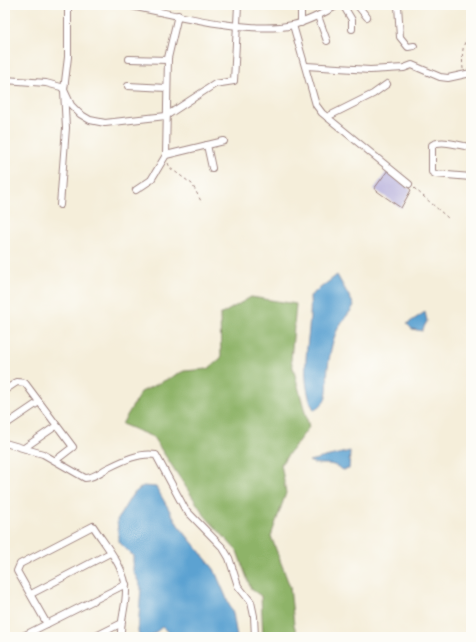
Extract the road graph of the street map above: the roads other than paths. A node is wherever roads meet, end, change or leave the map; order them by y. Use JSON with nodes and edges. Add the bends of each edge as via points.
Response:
{"nodes":[{"id":1,"x":68,"y":5,"type":"edge"},
{"id":2,"x":127,"y":5,"type":"edge"},
{"id":3,"x":238,"y":5,"type":"edge"},
{"id":4,"x":301,"y":5,"type":"edge"},
{"id":5,"x":338,"y":5,"type":"edge"},
{"id":6,"x":343,"y":5,"type":"edge"},
{"id":7,"x":358,"y":5,"type":"edge"},
{"id":8,"x":398,"y":5,"type":"edge"},
{"id":9,"x":178,"y":15,"type":"junction"},
{"id":10,"x":318,"y":16,"type":"junction"},
{"id":11,"x":367,"y":17,"type":"dead end"},
{"id":12,"x":301,"y":22,"type":"junction"},
{"id":13,"x":238,"y":25,"type":"junction"},
{"id":14,"x":293,"y":25,"type":"junction"},
{"id":15,"x":352,"y":29,"type":"dead end"},
{"id":16,"x":327,"y":41,"type":"dead end"},
{"id":17,"x":414,"y":46,"type":"dead end"},
{"id":18,"x":129,"y":59,"type":"dead end"},
{"id":19,"x":168,"y":60,"type":"junction"},
{"id":20,"x":306,"y":66,"type":"junction"},
{"id":21,"x":471,"y":73,"type":"edge"},
{"id":22,"x":5,"y":80,"type":"edge"},
{"id":23,"x":387,"y":84,"type":"dead end"},
{"id":24,"x":128,"y":86,"type":"dead end"},
{"id":25,"x":167,"y":88,"type":"junction"},
{"id":26,"x":64,"y":90,"type":"junction"},
{"id":27,"x":166,"y":116,"type":"junction"},
{"id":28,"x":327,"y":117,"type":"junction"},
{"id":29,"x":224,"y":141,"type":"dead end"},
{"id":30,"x":207,"y":145,"type":"junction"},
{"id":31,"x":471,"y":147,"type":"edge"},
{"id":32,"x":166,"y":155,"type":"junction"},
{"id":33,"x":212,"y":168,"type":"dead end"},
{"id":34,"x":471,"y":177,"type":"edge"},
{"id":35,"x":409,"y":184,"type":"road end"},
{"id":36,"x":136,"y":190,"type":"dead end"},
{"id":37,"x":60,"y":205,"type":"dead end"},
{"id":38,"x":5,"y":390,"type":"edge"},
{"id":39,"x":39,"y":402,"type":"junction"},
{"id":40,"x":5,"y":425,"type":"edge"},
{"id":41,"x":56,"y":426,"type":"junction"},
{"id":42,"x":5,"y":443,"type":"edge"},
{"id":43,"x":24,"y":448,"type":"junction"},
{"id":44,"x":56,"y":460,"type":"junction"},
{"id":45,"x":110,"y":553,"type":"junction"},
{"id":46,"x":126,"y":584,"type":"junction"},
{"id":47,"x":31,"y":594,"type":"junction"},
{"id":48,"x":47,"y":624,"type":"junction"},
{"id":49,"x":120,"y":624,"type":"junction"},
{"id":50,"x":25,"y":636,"type":"edge"},
{"id":51,"x":94,"y":637,"type":"edge"},
{"id":52,"x":121,"y":637,"type":"edge"},
{"id":53,"x":255,"y":637,"type":"edge"}],
"edges":[{"from":1,"to":26,"type":"street","via":[[68,57]]},
{"from":2,"to":9,"type":"street"},
{"from":3,"to":13,"type":"street"},
{"from":4,"to":12,"type":"street"},
{"from":5,"to":10,"type":"street"},
{"from":6,"to":15,"type":"street","via":[[352,20]]},
{"from":7,"to":11,"type":"street"},
{"from":8,"to":17,"type":"street","via":[[400,37],[408,47]]},
{"from":9,"to":13,"type":"street"},
{"from":9,"to":19,"type":"street"},
{"from":10,"to":12,"type":"street"},
{"from":10,"to":16,"type":"street"},
{"from":12,"to":14,"type":"street"},
{"from":13,"to":14,"type":"street","via":[[269,28]]},
{"from":13,"to":27,"type":"street","via":[[234,81],[215,84]]},
{"from":14,"to":20,"type":"street"},
{"from":18,"to":19,"type":"street"},
{"from":19,"to":25,"type":"street"},
{"from":20,"to":21,"type":"street","via":[[370,70],[404,68],[412,65],[448,78]]},
{"from":20,"to":28,"type":"street","via":[[316,105]]},
{"from":22,"to":26,"type":"street","via":[[46,83]]},
{"from":23,"to":28,"type":"street","via":[[373,94]]},
{"from":24,"to":25,"type":"street"},
{"from":25,"to":27,"type":"street"},
{"from":26,"to":27,"type":"street","via":[[71,105],[90,120],[106,123]]},
{"from":26,"to":37,"type":"street","via":[[66,128]]},
{"from":27,"to":32,"type":"street"},
{"from":28,"to":35,"type":"street"},
{"from":29,"to":30,"type":"street"},
{"from":30,"to":32,"type":"street"},
{"from":30,"to":33,"type":"street"},
{"from":31,"to":34,"type":"street","via":[[444,143],[435,143],[432,146],[432,172]]},
{"from":32,"to":36,"type":"street","via":[[151,180]]},
{"from":38,"to":39,"type":"street","via":[[17,382],[25,383]]},
{"from":39,"to":40,"type":"street"},
{"from":39,"to":41,"type":"street"},
{"from":41,"to":43,"type":"street"},
{"from":41,"to":44,"type":"street","via":[[73,447]]},
{"from":42,"to":43,"type":"street"},
{"from":43,"to":44,"type":"street"},
{"from":44,"to":53,"type":"street","via":[[80,477],[89,478],[146,453],[156,455],[185,509],[223,548],[238,586],[251,602]]},
{"from":45,"to":46,"type":"street","via":[[124,575]]},
{"from":45,"to":47,"type":"street"},
{"from":45,"to":47,"type":"street","via":[[93,526],[20,564],[17,571]]},
{"from":46,"to":48,"type":"street"},
{"from":46,"to":49,"type":"street"},
{"from":47,"to":48,"type":"street"},
{"from":48,"to":50,"type":"street"},
{"from":49,"to":51,"type":"street"},
{"from":49,"to":52,"type":"street"}]}
